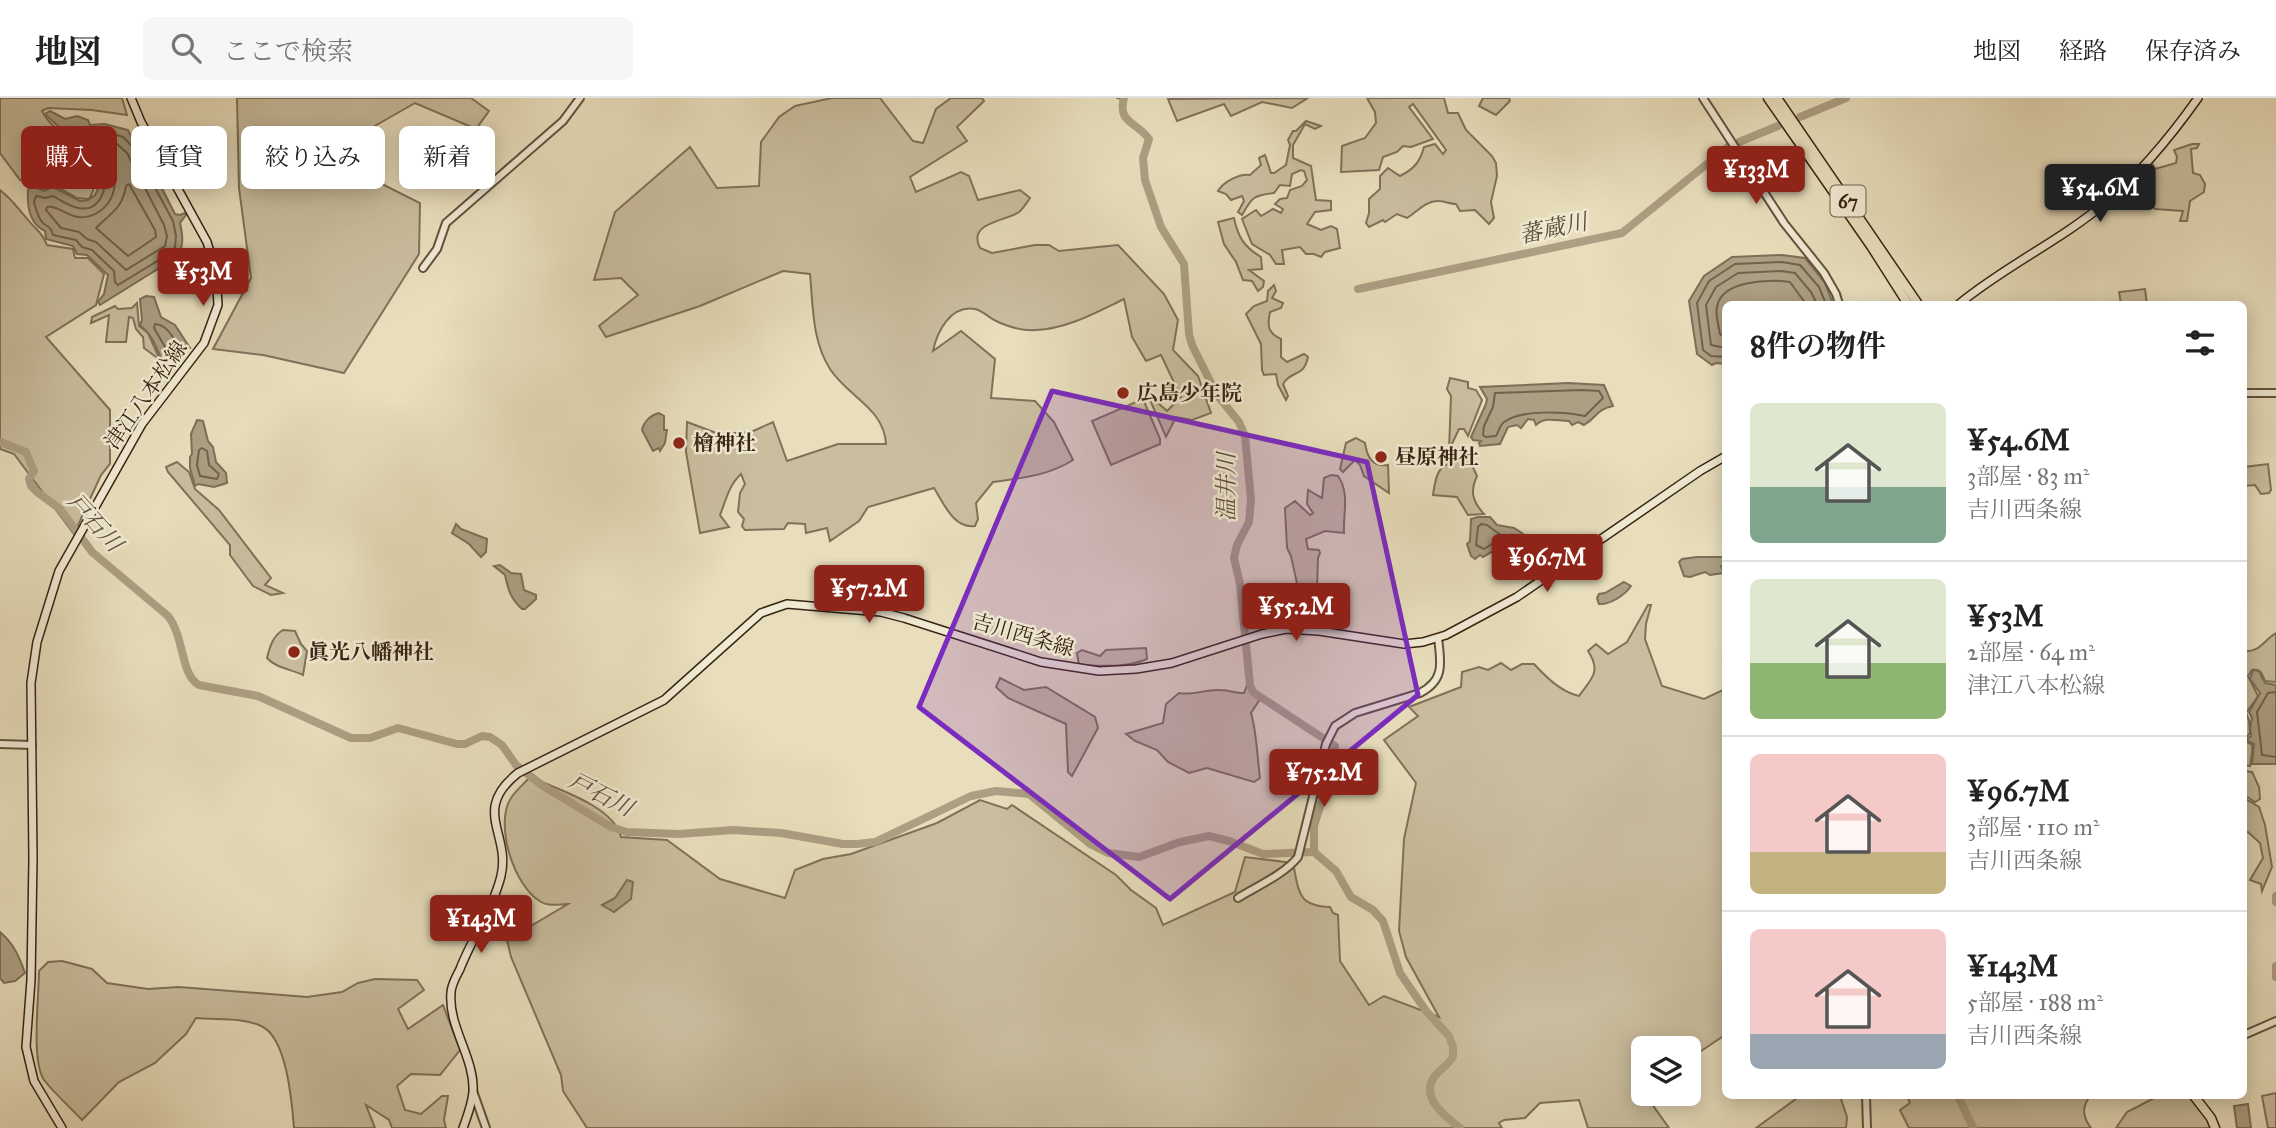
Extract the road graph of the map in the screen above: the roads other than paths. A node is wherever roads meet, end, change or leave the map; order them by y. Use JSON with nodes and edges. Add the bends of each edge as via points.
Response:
{"nodes":[{"id":1,"x":131,"y":98,"type":"edge"},
{"id":2,"x":580,"y":98,"type":"edge"},
{"id":3,"x":1703,"y":98,"type":"edge"},
{"id":4,"x":1768,"y":98,"type":"edge"},
{"id":5,"x":1777,"y":98,"type":"edge"},
{"id":6,"x":2197,"y":98,"type":"edge"},
{"id":7,"x":423,"y":268,"type":"dead end"},
{"id":8,"x":1838,"y":301,"type":"edge"},
{"id":9,"x":1906,"y":301,"type":"edge"},
{"id":10,"x":1916,"y":301,"type":"edge"},
{"id":11,"x":1963,"y":301,"type":"edge"},
{"id":12,"x":2247,"y":393,"type":"edge"},
{"id":13,"x":2276,"y":393,"type":"edge"},
{"id":14,"x":1722,"y":458,"type":"edge"},
{"id":15,"x":1438,"y":638,"type":"junction"},
{"id":16,"x":0,"y":744,"type":"edge"},
{"id":17,"x":32,"y":744,"type":"junction"},
{"id":18,"x":1238,"y":898,"type":"dead end"},
{"id":19,"x":2276,"y":1021,"type":"edge"},
{"id":20,"x":2247,"y":1034,"type":"edge"},
{"id":21,"x":473,"y":1091,"type":"junction"},
{"id":22,"x":1866,"y":1099,"type":"edge"},
{"id":23,"x":2196,"y":1099,"type":"edge"},
{"id":24,"x":62,"y":1128,"type":"edge"},
{"id":25,"x":463,"y":1128,"type":"edge"},
{"id":26,"x":486,"y":1128,"type":"edge"},
{"id":27,"x":1867,"y":1128,"type":"edge"},
{"id":28,"x":2214,"y":1128,"type":"edge"}],
"edges":[{"from":1,"to":17,"type":"main road","name":"津江八本松線","via":[[207,242],[219,298],[204,343],[142,424],[59,571],[37,642],[31,683]]},
{"from":2,"to":7,"type":"street","via":[[564,121],[446,223],[437,249]]},
{"from":3,"to":8,"type":"street","via":[[1784,223],[1824,273]]},
{"from":4,"to":9,"type":"main road","number":"67"},
{"from":5,"to":10,"type":"main road","number":"67"},
{"from":6,"to":11,"type":"main road","via":[[2144,166],[2115,194]]},
{"from":12,"to":13,"type":"street"},
{"from":14,"to":15,"type":"main road","name":"吉川西条線","via":[[1517,597]]},
{"from":15,"to":18,"type":"street","via":[[1439,674],[1428,688],[1353,714],[1335,726],[1326,744],[1298,857],[1286,870]]},
{"from":15,"to":21,"type":"main road","name":"吉川西条線","via":[[1404,644],[1286,629],[1172,663],[1099,671],[1041,662],[881,612],[787,604],[761,614],[664,700],[528,767],[498,792],[499,880],[450,997]]},
{"from":16,"to":17,"type":"street"},
{"from":17,"to":24,"type":"main road","name":"津江八本松線","via":[[31,980],[26,1046],[34,1081]]},
{"from":19,"to":20,"type":"street"},
{"from":21,"to":25,"type":"main road","name":"吉川西条線"},
{"from":21,"to":26,"type":"street"},
{"from":22,"to":27,"type":"street"},
{"from":23,"to":28,"type":"main road"}]}
